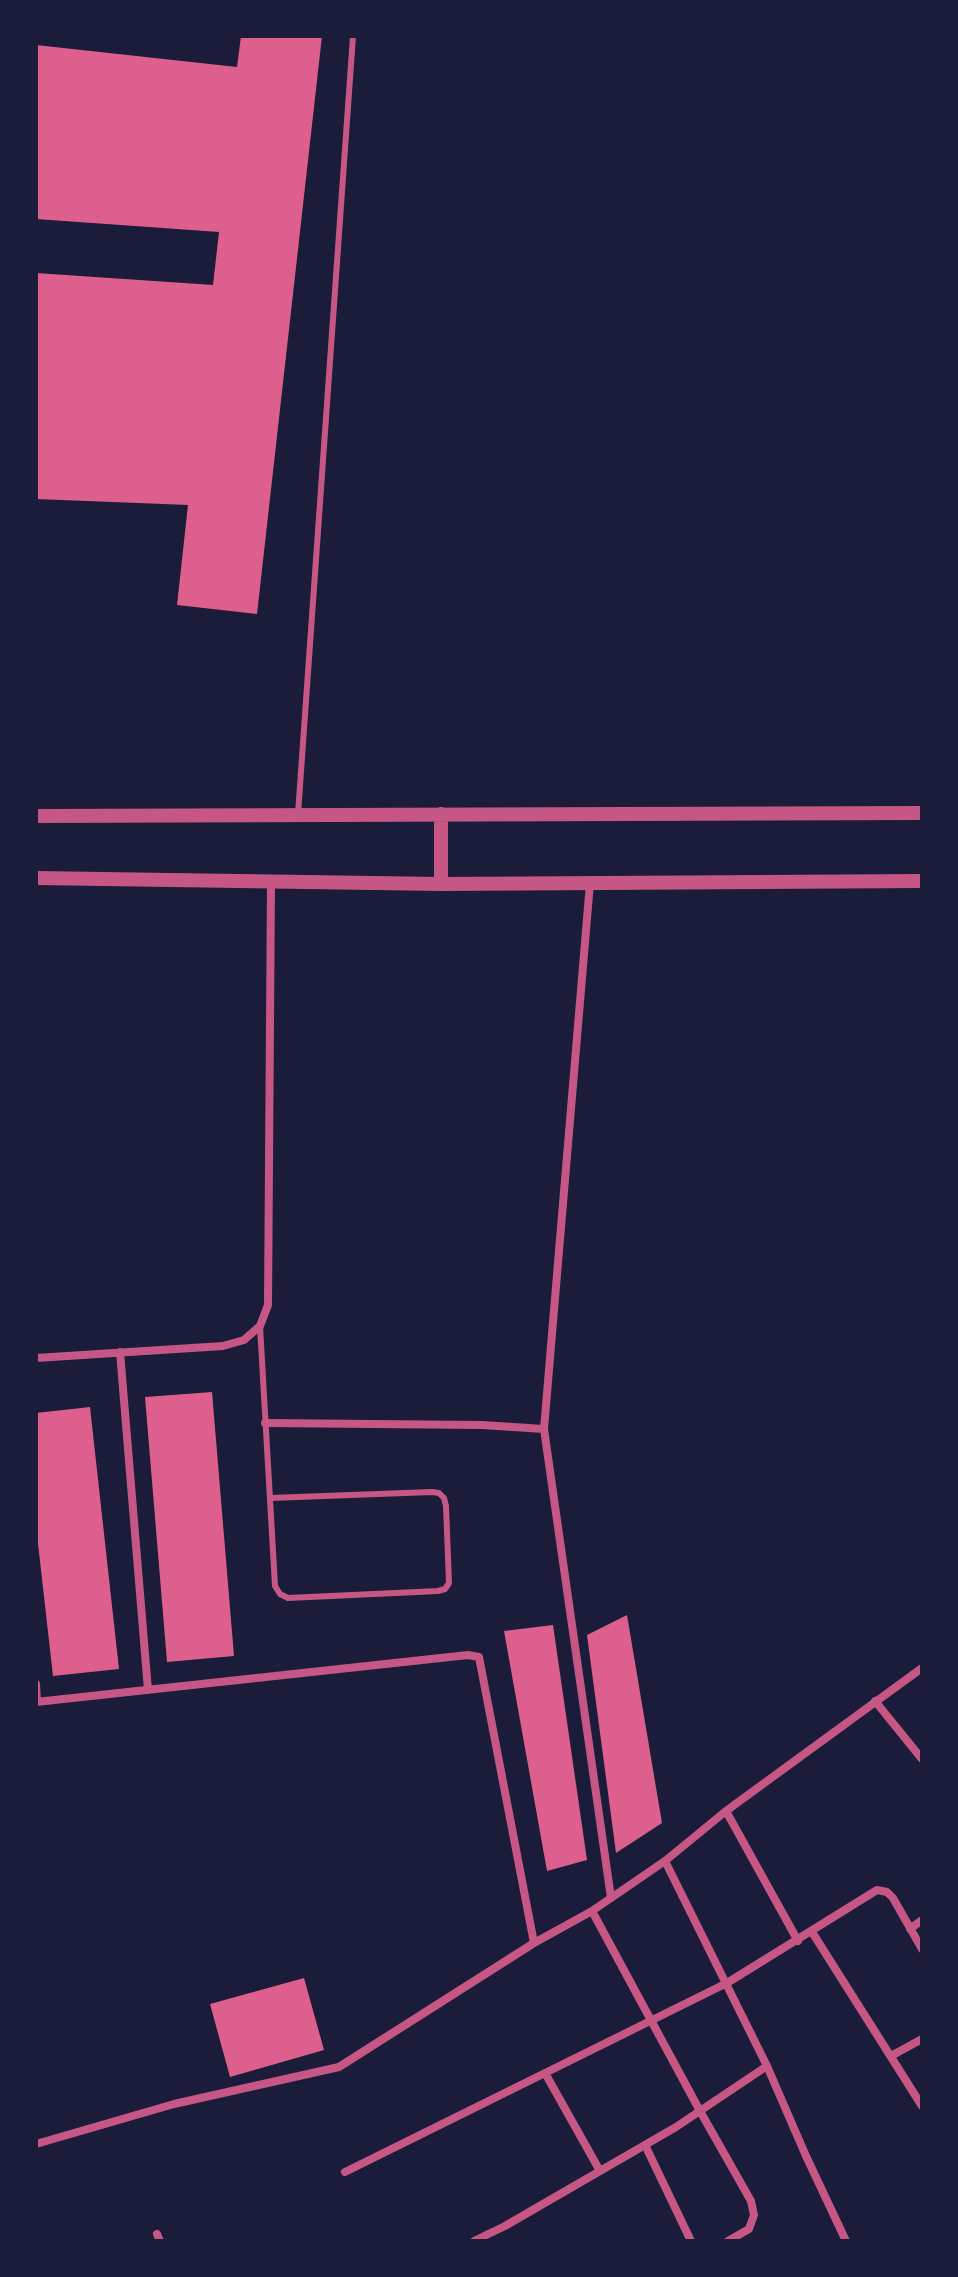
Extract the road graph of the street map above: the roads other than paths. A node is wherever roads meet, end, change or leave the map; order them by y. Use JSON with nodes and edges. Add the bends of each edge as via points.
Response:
{"nodes":[{"id":1,"x":353,"y":36,"type":"edge"},
{"id":2,"x":922,"y":813,"type":"edge"},
{"id":3,"x":298,"y":814,"type":"junction"},
{"id":4,"x":441,"y":814,"type":"junction"},
{"id":5,"x":36,"y":816,"type":"edge"},
{"id":6,"x":36,"y":878,"type":"edge"},
{"id":7,"x":271,"y":881,"type":"junction"},
{"id":8,"x":922,"y":881,"type":"edge"},
{"id":9,"x":590,"y":883,"type":"junction"},
{"id":10,"x":441,"y":884,"type":"junction"},
{"id":11,"x":260,"y":1326,"type":"junction"},
{"id":12,"x":120,"y":1352,"type":"junction"},
{"id":13,"x":36,"y":1358,"type":"edge"},
{"id":14,"x":265,"y":1423,"type":"junction"},
{"id":15,"x":544,"y":1429,"type":"junction"},
{"id":16,"x":270,"y":1498,"type":"junction"},
{"id":17,"x":922,"y":1668,"type":"edge"},
{"id":18,"x":36,"y":1684,"type":"edge"},
{"id":19,"x":148,"y":1690,"type":"junction"},
{"id":20,"x":875,"y":1701,"type":"junction"},
{"id":21,"x":37,"y":1702,"type":"edge"},
{"id":22,"x":922,"y":1759,"type":"edge"},
{"id":23,"x":726,"y":1811,"type":"junction"},
{"id":24,"x":665,"y":1861,"type":"junction"},
{"id":25,"x":611,"y":1898,"type":"junction"},
{"id":26,"x":592,"y":1911,"type":"junction"},
{"id":27,"x":922,"y":1920,"type":"edge"},
{"id":28,"x":910,"y":1929,"type":"junction"},
{"id":29,"x":812,"y":1932,"type":"junction"},
{"id":30,"x":798,"y":1941,"type":"junction"},
{"id":31,"x":534,"y":1943,"type":"junction"},
{"id":32,"x":922,"y":1949,"type":"edge"},
{"id":33,"x":727,"y":1983,"type":"junction"},
{"id":34,"x":651,"y":2020,"type":"junction"},
{"id":35,"x":922,"y":2039,"type":"edge"},
{"id":36,"x":891,"y":2056,"type":"junction"},
{"id":37,"x":767,"y":2066,"type":"junction"},
{"id":38,"x":545,"y":2073,"type":"junction"},
{"id":39,"x":922,"y":2106,"type":"edge"},
{"id":40,"x":700,"y":2111,"type":"junction"},
{"id":41,"x":36,"y":2144,"type":"edge"},
{"id":42,"x":645,"y":2145,"type":"junction"},
{"id":43,"x":600,"y":2171,"type":"junction"},
{"id":44,"x":345,"y":2172,"type":"dead end"},
{"id":45,"x":474,"y":2241,"type":"edge"},
{"id":46,"x":691,"y":2241,"type":"edge"},
{"id":47,"x":728,"y":2241,"type":"edge"},
{"id":48,"x":846,"y":2241,"type":"edge"}],
"edges":[{"from":1,"to":3,"type":"lane"},
{"from":2,"to":4,"type":"street"},
{"from":3,"to":4,"type":"street"},
{"from":3,"to":5,"type":"street"},
{"from":4,"to":10,"type":"street"},
{"from":6,"to":7,"type":"street"},
{"from":7,"to":10,"type":"street"},
{"from":7,"to":11,"type":"street","via":[[268,1305]]},
{"from":8,"to":9,"type":"street"},
{"from":9,"to":10,"type":"street"},
{"from":9,"to":15,"type":"street"},
{"from":11,"to":12,"type":"street","via":[[244,1340],[223,1346]]},
{"from":11,"to":14,"type":"lane"},
{"from":12,"to":13,"type":"street"},
{"from":12,"to":19,"type":"street"},
{"from":14,"to":15,"type":"street"},
{"from":14,"to":16,"type":"lane"},
{"from":15,"to":25,"type":"street"},
{"from":16,"to":16,"type":"lane","via":[[275,1586],[288,1598],[438,1591],[449,1583],[446,1506],[439,1493]]},
{"from":17,"to":20,"type":"street"},
{"from":18,"to":21,"type":"street"},
{"from":19,"to":21,"type":"street"},
{"from":19,"to":31,"type":"street","via":[[479,1657]]},
{"from":20,"to":22,"type":"street"},
{"from":20,"to":23,"type":"street"},
{"from":23,"to":24,"type":"street"},
{"from":23,"to":30,"type":"street"},
{"from":24,"to":25,"type":"street"},
{"from":24,"to":33,"type":"street"},
{"from":25,"to":26,"type":"street"},
{"from":26,"to":31,"type":"street"},
{"from":26,"to":34,"type":"street"},
{"from":27,"to":28,"type":"street"},
{"from":28,"to":29,"type":"street","via":[[893,1898],[877,1890]]},
{"from":28,"to":32,"type":"street"},
{"from":29,"to":30,"type":"street"},
{"from":29,"to":36,"type":"street"},
{"from":30,"to":33,"type":"street"},
{"from":31,"to":41,"type":"street","via":[[339,2067],[174,2104]]},
{"from":33,"to":34,"type":"street"},
{"from":33,"to":37,"type":"street"},
{"from":34,"to":38,"type":"street"},
{"from":34,"to":40,"type":"street"},
{"from":35,"to":36,"type":"street"},
{"from":36,"to":39,"type":"street"},
{"from":37,"to":40,"type":"street"},
{"from":37,"to":48,"type":"street"},
{"from":38,"to":43,"type":"street"},
{"from":38,"to":44,"type":"street"},
{"from":40,"to":42,"type":"street"},
{"from":40,"to":47,"type":"street","via":[[751,2201],[749,2229]]},
{"from":42,"to":43,"type":"street"},
{"from":42,"to":46,"type":"street"},
{"from":43,"to":45,"type":"street"}]}
